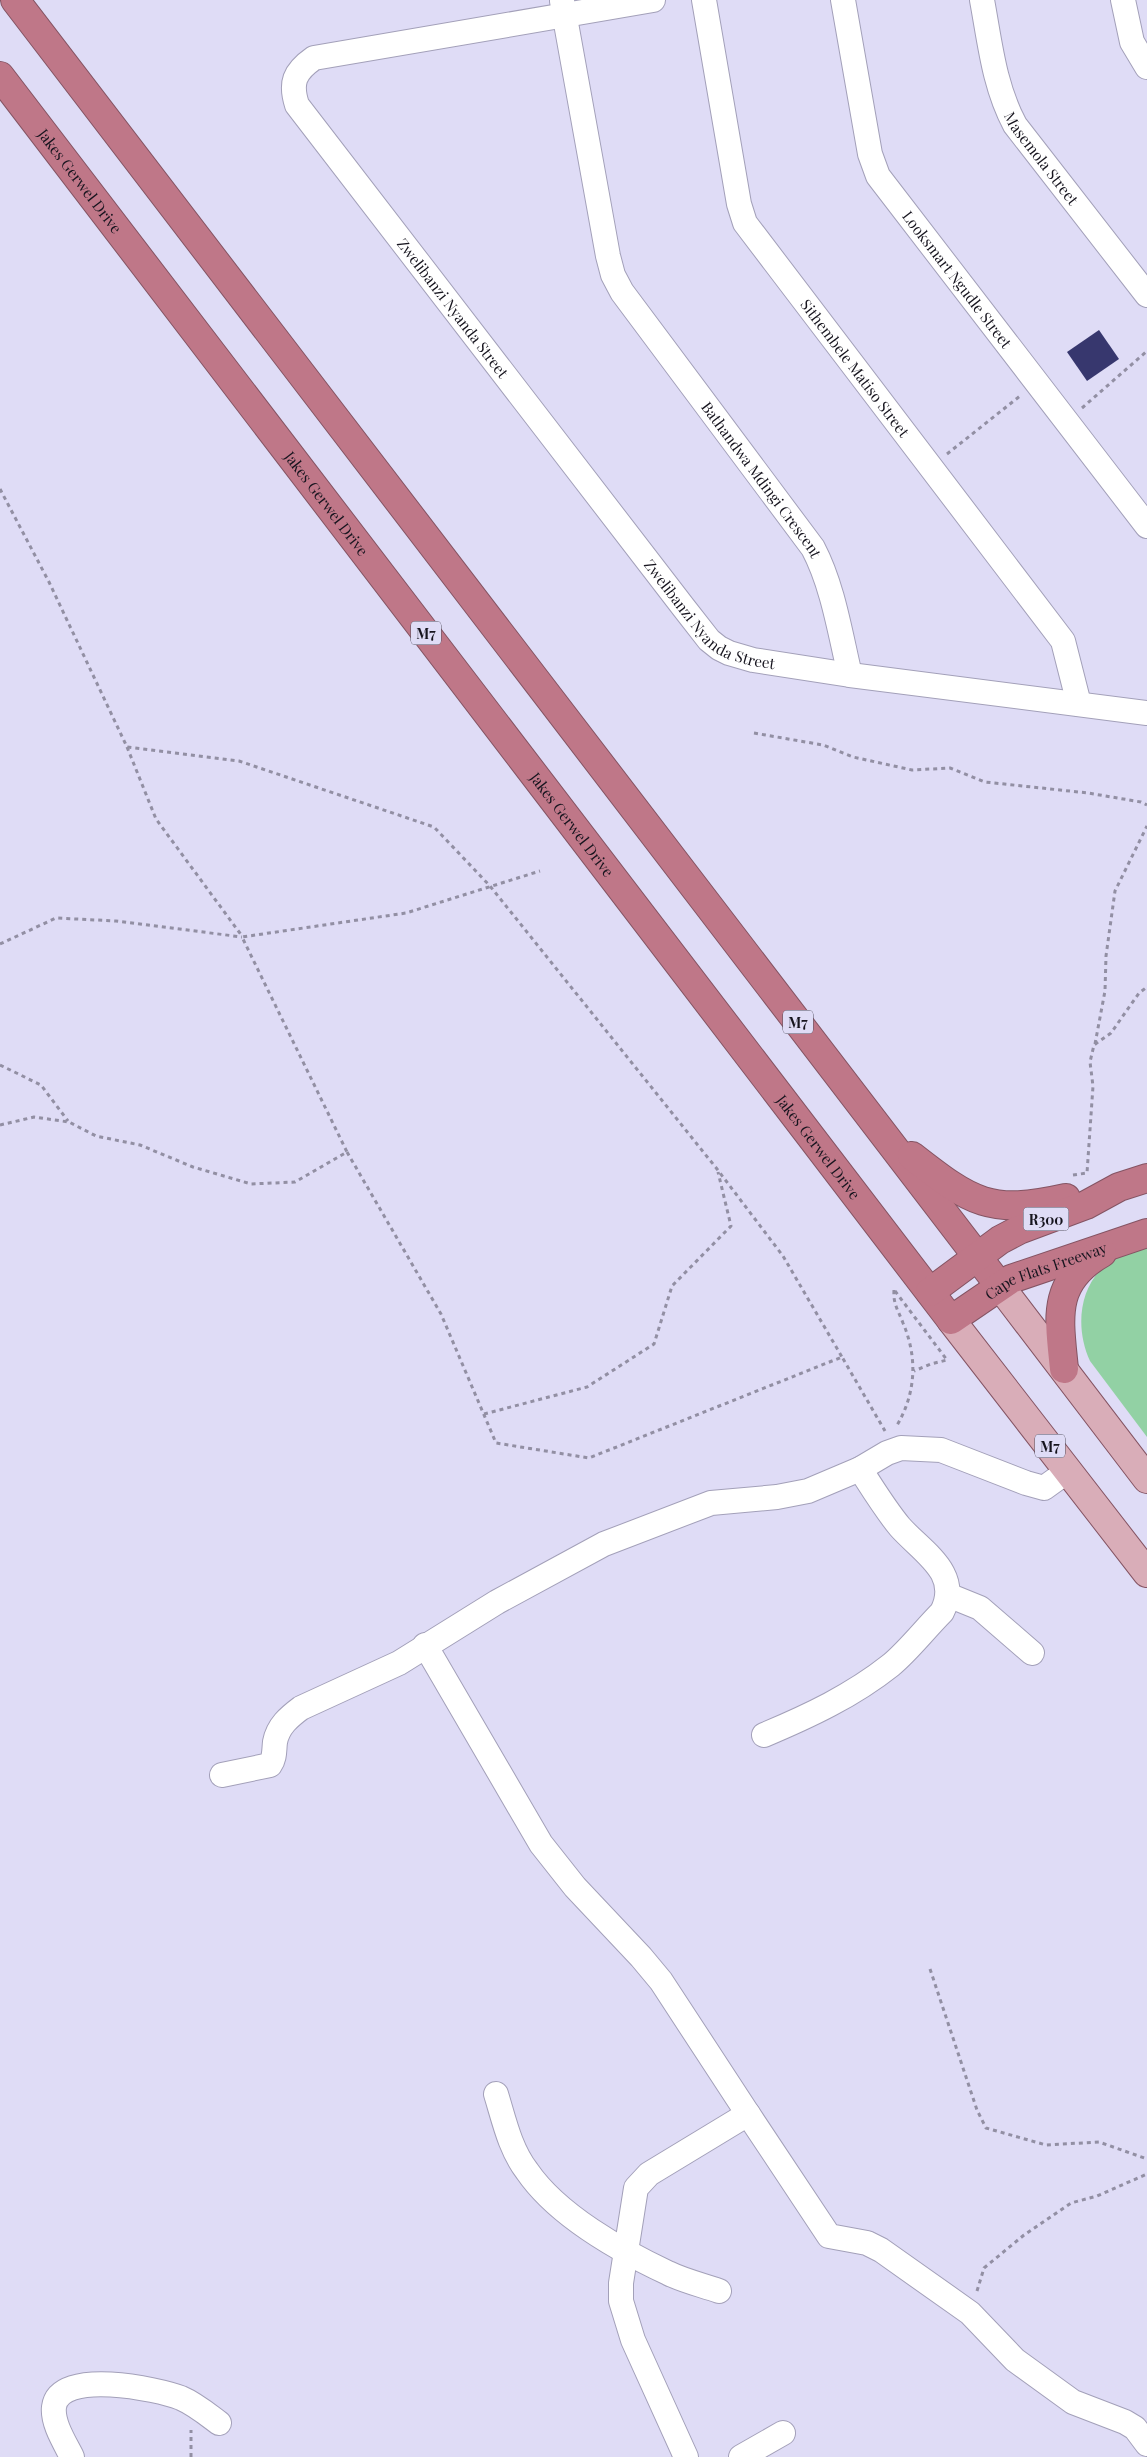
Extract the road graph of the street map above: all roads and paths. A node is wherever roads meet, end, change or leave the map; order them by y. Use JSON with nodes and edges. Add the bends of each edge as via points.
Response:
{"nodes":[{"id":1,"x":15,"y":0,"type":"edge"},
{"id":2,"x":653,"y":0,"type":"edge"},
{"id":3,"x":704,"y":0,"type":"edge"},
{"id":4,"x":843,"y":0,"type":"edge"},
{"id":5,"x":982,"y":0,"type":"edge"},
{"id":6,"x":1123,"y":0,"type":"edge"},
{"id":7,"x":564,"y":8,"type":"edge"},
{"id":8,"x":1147,"y":67,"type":"edge"},
{"id":9,"x":0,"y":76,"type":"edge"},
{"id":10,"x":1147,"y":295,"type":"edge"},
{"id":11,"x":1147,"y":351,"type":"edge"},
{"id":12,"x":1037,"y":383,"type":"junction"},
{"id":13,"x":1066,"y":421,"type":"junction"},
{"id":14,"x":930,"y":467,"type":"junction"},
{"id":15,"x":0,"y":489,"type":"edge"},
{"id":16,"x":1147,"y":526,"type":"edge"},
{"id":17,"x":850,"y":675,"type":"junction"},
{"id":18,"x":1079,"y":704,"type":"junction"},
{"id":19,"x":1147,"y":713,"type":"edge"},
{"id":20,"x":754,"y":732,"type":"dead end"},
{"id":21,"x":127,"y":747,"type":"junction"},
{"id":22,"x":1147,"y":805,"type":"edge"},
{"id":23,"x":1147,"y":826,"type":"edge"},
{"id":24,"x":540,"y":871,"type":"dead end"},
{"id":25,"x":490,"y":886,"type":"junction"},
{"id":26,"x":242,"y":937,"type":"junction"},
{"id":27,"x":0,"y":944,"type":"edge"},
{"id":28,"x":1147,"y":987,"type":"edge"},
{"id":29,"x":1094,"y":1045,"type":"junction"},
{"id":30,"x":0,"y":1064,"type":"edge"},
{"id":31,"x":69,"y":1122,"type":"junction"},
{"id":32,"x":0,"y":1125,"type":"edge"},
{"id":33,"x":891,"y":1144,"type":"junction"},
{"id":34,"x":347,"y":1152,"type":"junction"},
{"id":35,"x":717,"y":1169,"type":"junction"},
{"id":36,"x":1068,"y":1176,"type":"dead end"},
{"id":37,"x":1147,"y":1178,"type":"edge"},
{"id":38,"x":1119,"y":1186,"type":"junction"},
{"id":39,"x":1136,"y":1236,"type":"edge"},
{"id":40,"x":977,"y":1257,"type":"junction"},
{"id":41,"x":999,"y":1286,"type":"junction"},
{"id":42,"x":930,"y":1292,"type":"junction"},
{"id":43,"x":951,"y":1320,"type":"junction"},
{"id":44,"x":842,"y":1357,"type":"junction"},
{"id":45,"x":1064,"y":1369,"type":"junction"},
{"id":46,"x":914,"y":1371,"type":"junction"},
{"id":47,"x":484,"y":1414,"type":"junction"},
{"id":48,"x":888,"y":1446,"type":"junction"},
{"id":49,"x":860,"y":1469,"type":"junction"},
{"id":50,"x":1069,"y":1470,"type":"junction"},
{"id":51,"x":1147,"y":1479,"type":"edge"},
{"id":52,"x":1147,"y":1572,"type":"edge"},
{"id":53,"x":948,"y":1595,"type":"junction"},
{"id":54,"x":424,"y":1645,"type":"junction"},
{"id":55,"x":1032,"y":1653,"type":"dead end"},
{"id":56,"x":764,"y":1735,"type":"dead end"},
{"id":57,"x":222,"y":1775,"type":"dead end"},
{"id":58,"x":930,"y":1969,"type":"dead end"},
{"id":59,"x":496,"y":2094,"type":"dead end"},
{"id":60,"x":748,"y":2114,"type":"junction"},
{"id":61,"x":1147,"y":2159,"type":"edge"},
{"id":62,"x":1147,"y":2174,"type":"edge"},
{"id":63,"x":627,"y":2251,"type":"junction"},
{"id":64,"x":719,"y":2291,"type":"dead end"},
{"id":65,"x":970,"y":2313,"type":"junction"},
{"id":66,"x":219,"y":2423,"type":"dead end"},
{"id":67,"x":784,"y":2433,"type":"dead end"},
{"id":68,"x":1147,"y":2444,"type":"edge"},
{"id":69,"x":72,"y":2457,"type":"edge"},
{"id":70,"x":686,"y":2457,"type":"edge"},
{"id":71,"x":741,"y":2457,"type":"edge"}],
"edges":[{"from":1,"to":33,"type":"highway","number":"M7"},
{"from":2,"to":7,"type":"street","name":"Zwelibanzi Nyanda Street"},
{"from":3,"to":14,"type":"street","name":"Sithembele Matiso Street","via":[[745,223]]},
{"from":4,"to":12,"type":"street","name":"Looksmart Ngudle Street","via":[[870,154],[878,176]]},
{"from":5,"to":10,"type":"street","name":"Masemola Street","via":[[997,83],[1015,124]]},
{"from":6,"to":8,"type":"street","via":[[1132,42]]},
{"from":7,"to":17,"type":"street","name":"Bathandwa Mdingi Crescent","via":[[613,275],[622,292],[813,548],[831,596]]},
{"from":7,"to":17,"type":"street","name":"Zwelibanzi Nyanda Street","via":[[314,58],[302,66],[292,90],[297,105],[709,640],[729,653],[753,660]]},
{"from":9,"to":42,"type":"highway","name":"Jakes Gerwel Drive","number":"M7"},
{"from":11,"to":13,"type":"path"},
{"from":12,"to":13,"type":"street","name":"Looksmart Ngudle Street"},
{"from":12,"to":14,"type":"path"},
{"from":13,"to":16,"type":"street","name":"Looksmart Ngudle Street"},
{"from":14,"to":18,"type":"street","name":"Sithembele Matiso Street","via":[[1062,641]]},
{"from":15,"to":21,"type":"path","via":[[49,582]]},
{"from":17,"to":18,"type":"street"},
{"from":18,"to":19,"type":"street"},
{"from":20,"to":22,"type":"path","via":[[823,745],[853,757],[912,770],[950,768],[985,782],[1088,793]]},
{"from":21,"to":25,"type":"path","via":[[239,761],[434,827]]},
{"from":21,"to":26,"type":"path","via":[[156,819]]},
{"from":23,"to":29,"type":"path","via":[[1115,891],[1107,940],[1105,991]]},
{"from":24,"to":25,"type":"path"},
{"from":25,"to":26,"type":"path","via":[[406,913]]},
{"from":25,"to":35,"type":"path"},
{"from":26,"to":27,"type":"path","via":[[116,921],[56,918]]},
{"from":26,"to":34,"type":"path"},
{"from":28,"to":29,"type":"path","via":[[1111,1033]]},
{"from":29,"to":36,"type":"path","via":[[1090,1062],[1093,1086],[1087,1173]]},
{"from":30,"to":31,"type":"path","via":[[41,1085]]},
{"from":31,"to":32,"type":"path","via":[[34,1117]]},
{"from":31,"to":34,"type":"path","via":[[96,1136],[140,1145],[193,1167],[251,1184],[295,1182]]},
{"from":33,"to":38,"type":"highway","via":[[956,1189],[990,1204],[1008,1207],[1037,1204]]},
{"from":33,"to":40,"type":"highway","number":"M7"},
{"from":34,"to":47,"type":"path","via":[[441,1314]]},
{"from":35,"to":44,"type":"path","via":[[784,1256]]},
{"from":35,"to":47,"type":"path","via":[[731,1226],[672,1286],[654,1344],[587,1387]]},
{"from":37,"to":38,"type":"highway","number":"R300"},
{"from":38,"to":40,"type":"highway","number":"R300","via":[[1086,1205],[1019,1230]]},
{"from":39,"to":41,"type":"highway","name":"Cape Flats Freeway","via":[[1034,1270]]},
{"from":39,"to":45,"type":"highway","via":[[1094,1257],[1081,1268],[1062,1295],[1059,1317]]},
{"from":40,"to":41,"type":"highway","number":"M7"},
{"from":40,"to":42,"type":"highway","number":"R300"},
{"from":41,"to":43,"type":"highway","name":"Cape Flats Freeway"},
{"from":41,"to":45,"type":"main road","number":"M7"},
{"from":42,"to":43,"type":"highway","name":"Jakes Gerwel Drive","number":"M7"},
{"from":43,"to":50,"type":"main road","name":"Jakes Gerwel Drive","number":"M7"},
{"from":44,"to":47,"type":"path","via":[[588,1458],[496,1443]]},
{"from":44,"to":48,"type":"path"},
{"from":45,"to":51,"type":"main road","number":"M7"},
{"from":46,"to":46,"type":"path","via":[[948,1360],[894,1290],[893,1304],[912,1348]]},
{"from":46,"to":48,"type":"path","via":[[902,1416]]},
{"from":48,"to":49,"type":"street"},
{"from":48,"to":50,"type":"street","via":[[941,1450],[1044,1488]]},
{"from":49,"to":53,"type":"street","via":[[901,1528],[939,1565]]},
{"from":49,"to":54,"type":"street","via":[[808,1491],[711,1503],[604,1544]]},
{"from":50,"to":52,"type":"main road","name":"Jakes Gerwel Drive","number":"M7"},
{"from":53,"to":55,"type":"street","via":[[980,1608]]},
{"from":53,"to":56,"type":"street","via":[[942,1612],[892,1664],[817,1712]]},
{"from":54,"to":57,"type":"street","via":[[398,1663],[301,1708],[289,1717],[278,1731],[274,1759],[270,1765]]},
{"from":54,"to":60,"type":"street","via":[[541,1844],[575,1888],[661,1981]]},
{"from":58,"to":61,"type":"path","via":[[977,2110],[986,2128],[1046,2145],[1099,2142]]},
{"from":59,"to":63,"type":"street","via":[[515,2152],[527,2172],[580,2222]]},
{"from":60,"to":63,"type":"street","via":[[644,2179],[636,2188]]},
{"from":60,"to":65,"type":"street","via":[[829,2236],[867,2243],[880,2250]]},
{"from":62,"to":65,"type":"path","via":[[1097,2196],[1071,2203],[1024,2235],[984,2268]]},
{"from":63,"to":64,"type":"street","via":[[669,2274]]},
{"from":63,"to":70,"type":"street","via":[[621,2283],[625,2318]]},
{"from":65,"to":68,"type":"street","via":[[1015,2360],[1073,2402],[1134,2428]]},
{"from":66,"to":69,"type":"street","via":[[192,2404],[160,2391],[79,2385],[59,2396],[53,2408],[56,2424]]},
{"from":67,"to":71,"type":"street"}]}
